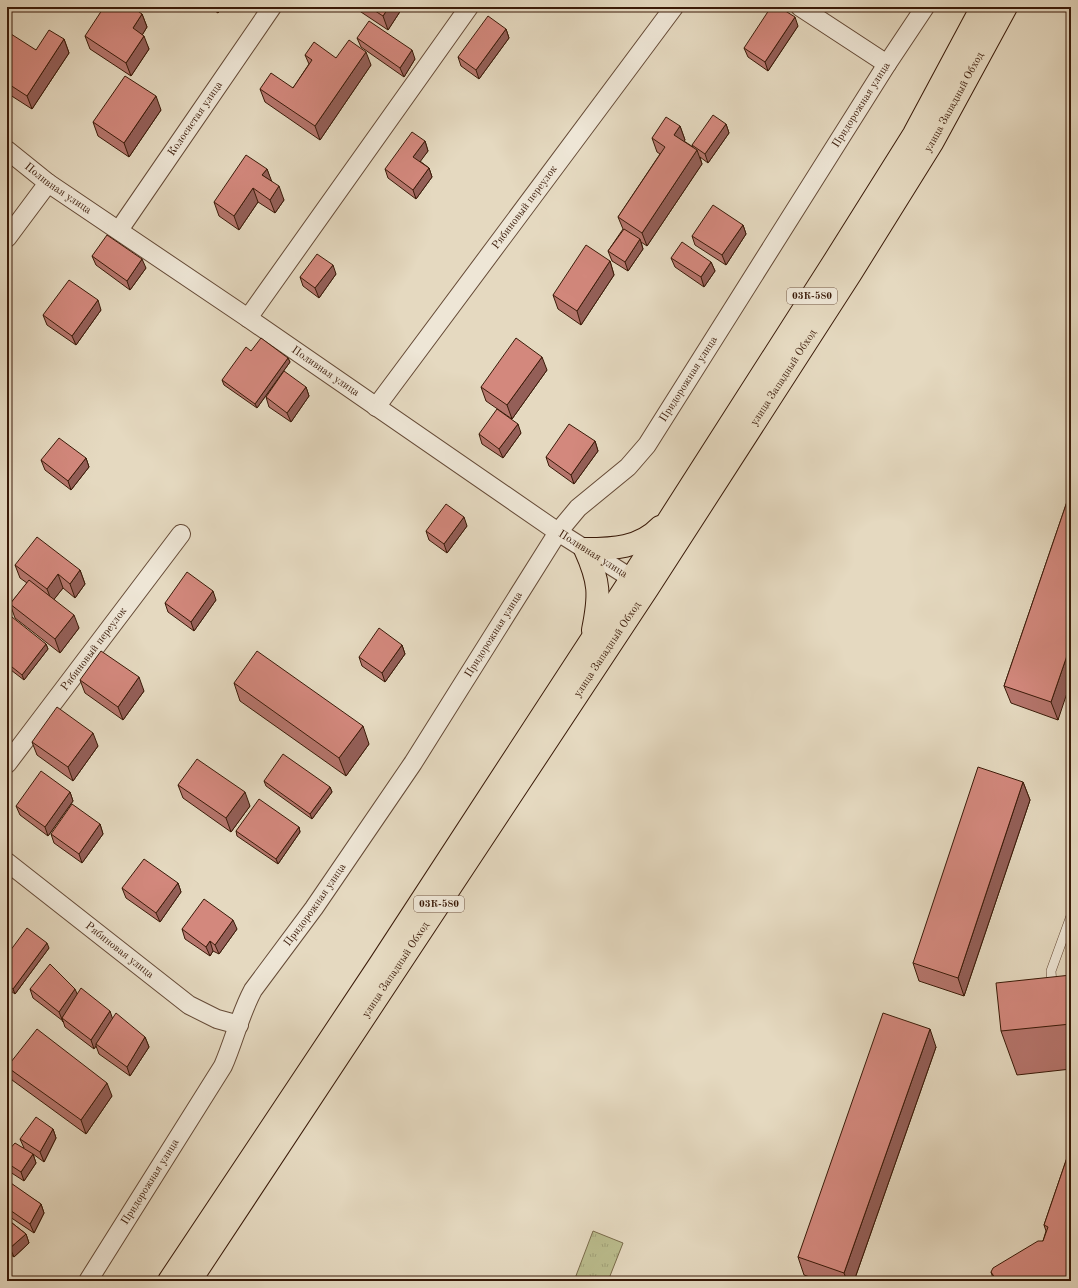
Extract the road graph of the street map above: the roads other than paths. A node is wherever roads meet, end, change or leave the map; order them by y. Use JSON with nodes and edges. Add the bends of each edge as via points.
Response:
{"nodes":[{"id":1,"x":272,"y":7,"type":"edge"},
{"id":2,"x":469,"y":7,"type":"edge"},
{"id":3,"x":674,"y":7,"type":"edge"},
{"id":4,"x":800,"y":7,"type":"edge"},
{"id":5,"x":925,"y":7,"type":"edge"},
{"id":6,"x":982,"y":7,"type":"edge"},
{"id":7,"x":1006,"y":7,"type":"edge"},
{"id":8,"x":887,"y":64,"type":"junction"},
{"id":9,"x":7,"y":150,"type":"edge"},
{"id":10,"x":48,"y":183,"type":"junction"},
{"id":11,"x":119,"y":230,"type":"junction"},
{"id":12,"x":7,"y":238,"type":"edge"},
{"id":13,"x":248,"y":318,"type":"junction"},
{"id":14,"x":376,"y":407,"type":"junction"},
{"id":15,"x":671,"y":516,"type":"junction"},
{"id":16,"x":558,"y":532,"type":"junction"},
{"id":17,"x":181,"y":534,"type":"dead end"},
{"id":18,"x":585,"y":549,"type":"junction"},
{"id":19,"x":640,"y":584,"type":"junction"},
{"id":20,"x":590,"y":642,"type":"junction"},
{"id":21,"x":7,"y":764,"type":"edge"},
{"id":22,"x":7,"y":862,"type":"edge"},
{"id":23,"x":1071,"y":916,"type":"edge"},
{"id":24,"x":1071,"y":990,"type":"edge"},
{"id":25,"x":239,"y":1025,"type":"junction"},
{"id":26,"x":88,"y":1281,"type":"edge"},
{"id":27,"x":170,"y":1281,"type":"edge"},
{"id":28,"x":190,"y":1281,"type":"edge"}],
"edges":[{"from":1,"to":11,"type":"street","name":"Колосистая улица"},
{"from":2,"to":13,"type":"street"},
{"from":3,"to":14,"type":"street","name":"Рябиновый переулок"},
{"from":4,"to":8,"type":"street"},
{"from":5,"to":8,"type":"street","name":"Придорожная улица"},
{"from":6,"to":15,"type":"highway","name":"улица Западный Обход","number":"03К-580","via":[[914,134]]},
{"from":7,"to":19,"type":"highway","name":"улица Западный Обход","number":"03К-580","via":[[928,149],[851,273]]},
{"from":8,"to":16,"type":"street","name":"Придорожная улица","via":[[647,445],[628,467],[578,508]]},
{"from":9,"to":10,"type":"street","name":"Поливная улица"},
{"from":10,"to":11,"type":"street","name":"Поливная улица"},
{"from":10,"to":12,"type":"street"},
{"from":11,"to":13,"type":"street","name":"Поливная улица"},
{"from":13,"to":14,"type":"street","name":"Поливная улица"},
{"from":14,"to":16,"type":"street","name":"Поливная улица"},
{"from":15,"to":18,"type":"highway","via":[[654,534],[641,541],[618,547]]},
{"from":15,"to":19,"type":"highway","name":"улица Западный Обход","number":"03К-580"},
{"from":16,"to":18,"type":"street","name":"Поливная улица"},
{"from":16,"to":25,"type":"street","name":"Придорожная улица","via":[[413,763],[314,908],[253,990]]},
{"from":17,"to":21,"type":"street","name":"Рябиновый переулок"},
{"from":18,"to":19,"type":"street","name":"Поливная улица"},
{"from":18,"to":20,"type":"highway","via":[[597,578],[599,594]]},
{"from":19,"to":20,"type":"highway","name":"улица Западный Обход","number":"03К-580"},
{"from":19,"to":28,"type":"highway","name":"улица Западный Обход","number":"03К-580"},
{"from":20,"to":27,"type":"highway","name":"улица Западный Обход","number":"03К-580"},
{"from":22,"to":25,"type":"street","name":"Рябиновая улица","via":[[189,1005],[217,1019]]},
{"from":23,"to":24,"type":"lane","via":[[1051,972],[1052,984],[1061,989]]},
{"from":25,"to":26,"type":"street","name":"Придорожная улица","via":[[224,1066]]}]}
